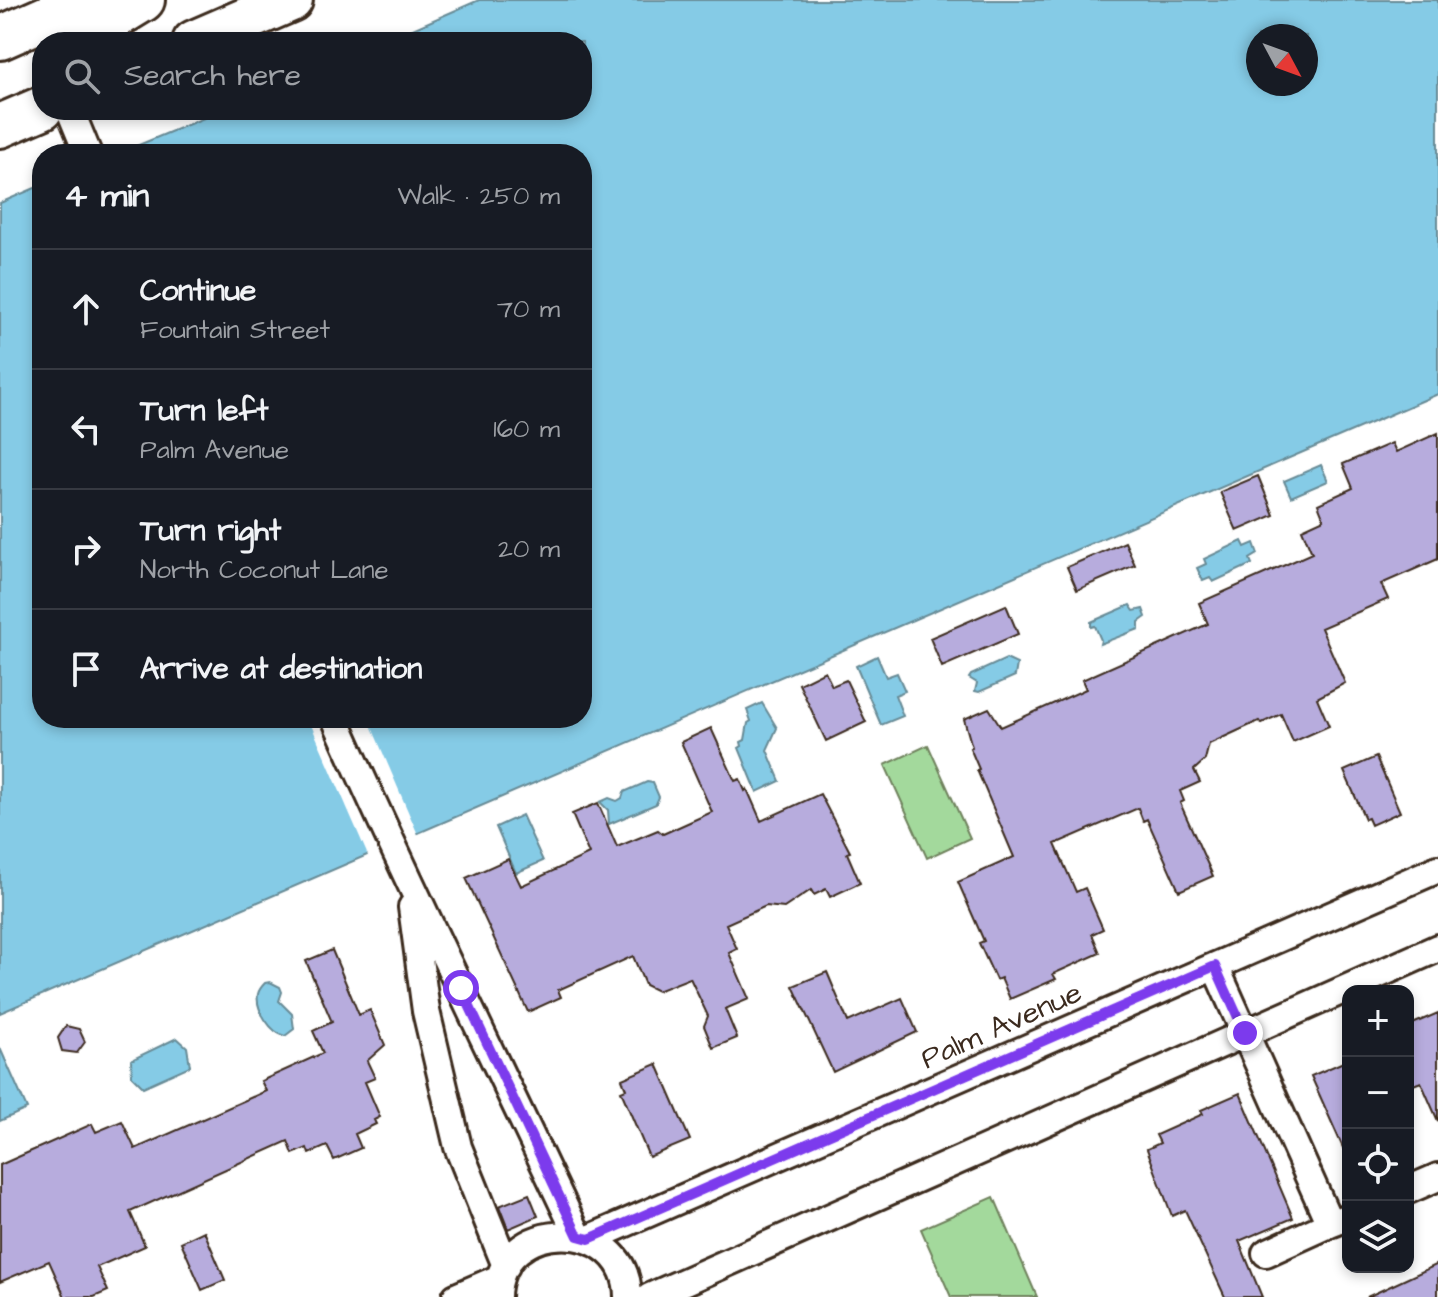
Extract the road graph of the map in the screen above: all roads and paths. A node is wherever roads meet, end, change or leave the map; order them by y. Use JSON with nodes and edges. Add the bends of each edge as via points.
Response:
{"nodes":[{"id":1,"x":86,"y":0,"type":"edge"},
{"id":2,"x":143,"y":0,"type":"edge"},
{"id":3,"x":291,"y":0,"type":"edge"},
{"id":4,"x":98,"y":32,"type":"edge"},
{"id":5,"x":217,"y":32,"type":"edge"},
{"id":6,"x":0,"y":38,"type":"edge"},
{"id":7,"x":0,"y":93,"type":"edge"},
{"id":8,"x":32,"y":95,"type":"edge"},
{"id":9,"x":32,"y":112,"type":"edge"},
{"id":10,"x":74,"y":120,"type":"edge"},
{"id":11,"x":0,"y":126,"type":"edge"},
{"id":12,"x":84,"y":144,"type":"edge"},
{"id":13,"x":339,"y":728,"type":"edge"},
{"id":14,"x":1438,"y":869,"type":"edge"},
{"id":15,"x":408,"y":883,"type":"junction"},
{"id":16,"x":1438,"y":948,"type":"edge"},
{"id":17,"x":1215,"y":966,"type":"junction"},
{"id":18,"x":1245,"y":1033,"type":"junction"},
{"id":19,"x":1438,"y":1177,"type":"edge"},
{"id":20,"x":1414,"y":1187,"type":"edge"},
{"id":21,"x":1339,"y":1220,"type":"edge"},
{"id":22,"x":584,"y":1238,"type":"junction"},
{"id":23,"x":1266,"y":1253,"type":"dead end"},
{"id":24,"x":501,"y":1280,"type":"edge"},
{"id":25,"x":456,"y":1297,"type":"edge"},
{"id":26,"x":628,"y":1297,"type":"edge"},
{"id":27,"x":650,"y":1297,"type":"edge"}],
"edges":[{"from":1,"to":6,"type":"highway"},
{"from":2,"to":4,"type":"highway"},
{"from":3,"to":5,"type":"highway"},
{"from":7,"to":8,"type":"highway"},
{"from":9,"to":11,"type":"highway"},
{"from":10,"to":12,"type":"street"},
{"from":13,"to":15,"type":"street"},
{"from":14,"to":17,"type":"street","name":"Palm Avenue"},
{"from":15,"to":22,"type":"street"},
{"from":15,"to":24,"type":"street","via":[[426,1011],[458,1147]]},
{"from":16,"to":18,"type":"street"},
{"from":17,"to":18,"type":"street"},
{"from":17,"to":22,"type":"street","name":"Palm Avenue"},
{"from":18,"to":21,"type":"street"},
{"from":18,"to":27,"type":"street"},
{"from":19,"to":20,"type":"street"},
{"from":21,"to":23,"type":"street"},
{"from":22,"to":24,"type":"street","name":"Palm Avenue","via":[[557,1234],[537,1239],[519,1250]]},
{"from":22,"to":26,"type":"street","via":[[613,1257],[623,1272]]},
{"from":24,"to":25,"type":"street"}]}
